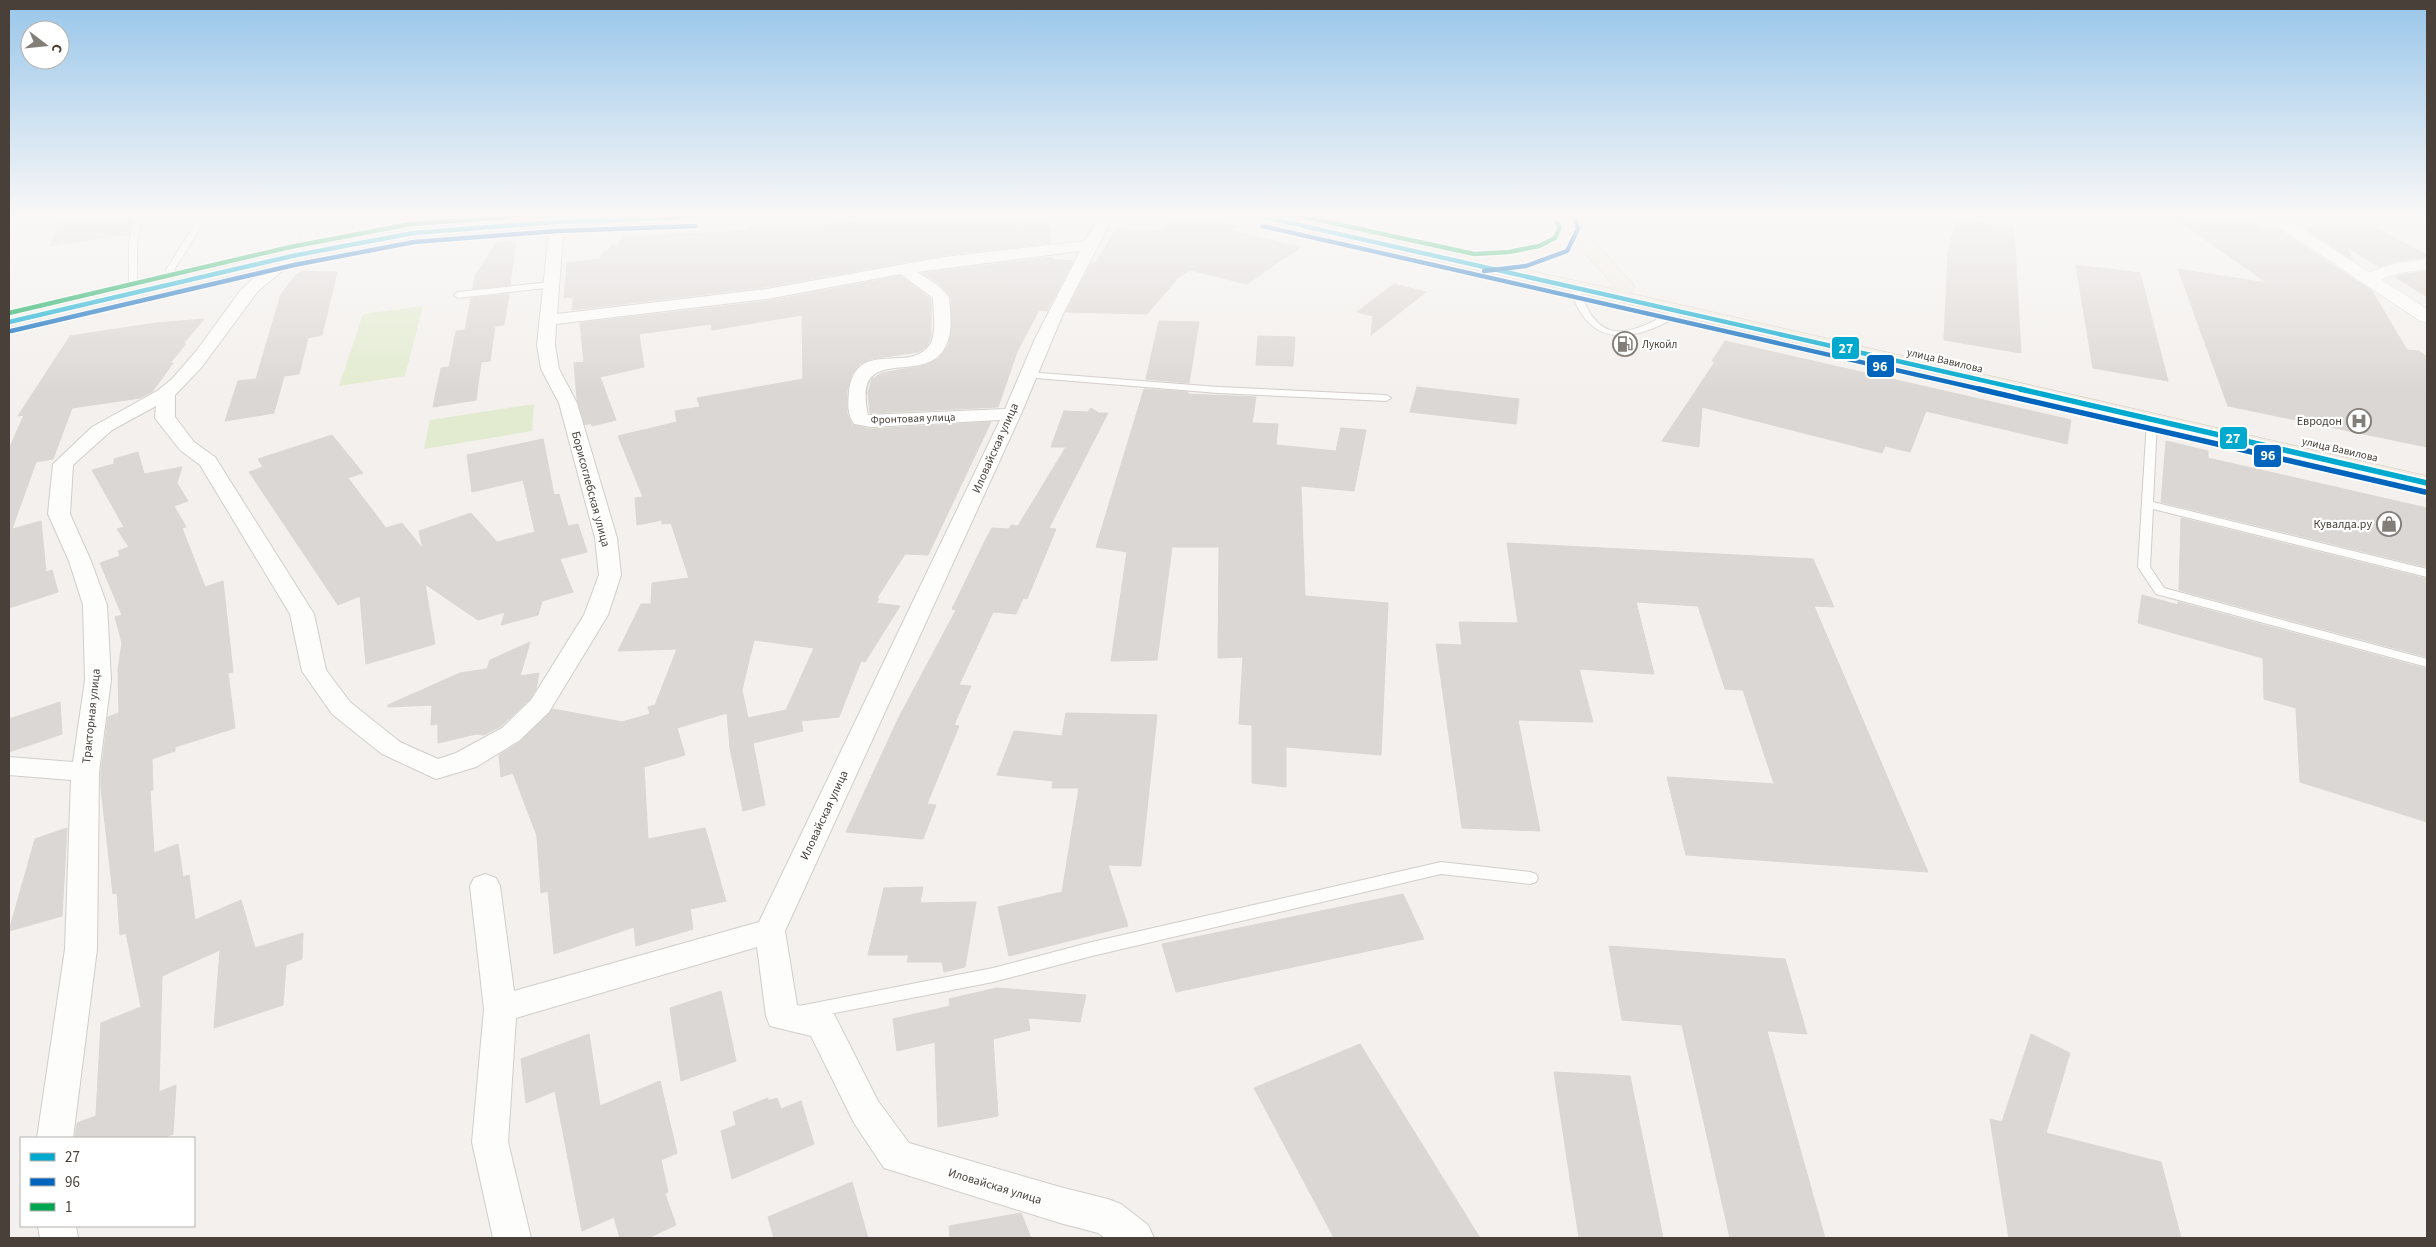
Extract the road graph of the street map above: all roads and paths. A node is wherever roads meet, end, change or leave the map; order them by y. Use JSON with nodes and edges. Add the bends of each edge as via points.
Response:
{"nodes":[{"id":1,"x":132,"y":275,"type":"edge"},
{"id":2,"x":166,"y":275,"type":"edge"},
{"id":3,"x":210,"y":275,"type":"edge"},
{"id":4,"x":266,"y":275,"type":"edge"},
{"id":5,"x":552,"y":275,"type":"edge"},
{"id":6,"x":864,"y":275,"type":"edge"},
{"id":7,"x":911,"y":275,"type":"edge"},
{"id":8,"x":1075,"y":275,"type":"edge"},
{"id":9,"x":1527,"y":275,"type":"edge"},
{"id":10,"x":1571,"y":275,"type":"edge"},
{"id":11,"x":1615,"y":275,"type":"edge"},
{"id":12,"x":2364,"y":275,"type":"edge"},
{"id":13,"x":2376,"y":275,"type":"edge"},
{"id":14,"x":2368,"y":278,"type":"junction"},
{"id":15,"x":132,"y":283,"type":"junction"},
{"id":16,"x":551,"y":285,"type":"junction"},
{"id":17,"x":1575,"y":286,"type":"junction"},
{"id":18,"x":1626,"y":288,"type":"junction"},
{"id":19,"x":458,"y":295,"type":"dead end"},
{"id":20,"x":9,"y":311,"type":"edge"},
{"id":21,"x":1683,"y":311,"type":"junction"},
{"id":22,"x":2427,"y":317,"type":"edge"},
{"id":23,"x":547,"y":320,"type":"junction"},
{"id":24,"x":9,"y":322,"type":"edge"},
{"id":25,"x":1027,"y":375,"type":"junction"},
{"id":26,"x":166,"y":393,"type":"junction"},
{"id":27,"x":1386,"y":398,"type":"dead end"},
{"id":28,"x":1012,"y":414,"type":"junction"},
{"id":29,"x":2152,"y":420,"type":"junction"},
{"id":30,"x":2427,"y":468,"type":"edge"},
{"id":31,"x":2427,"y":483,"type":"edge"},
{"id":32,"x":2147,"y":504,"type":"junction"},
{"id":33,"x":2427,"y":574,"type":"edge"},
{"id":34,"x":2427,"y":663,"type":"edge"},
{"id":35,"x":9,"y":766,"type":"edge"},
{"id":36,"x":85,"y":772,"type":"junction"},
{"id":37,"x":1530,"y":878,"type":"dead end"},
{"id":38,"x":485,"y":886,"type":"dead end"},
{"id":39,"x":770,"y":930,"type":"junction"},
{"id":40,"x":500,"y":1009,"type":"junction"},
{"id":41,"x":782,"y":1016,"type":"junction"},
{"id":42,"x":55,"y":1137,"type":"edge"},
{"id":43,"x":512,"y":1238,"type":"edge"},
{"id":44,"x":1135,"y":1238,"type":"edge"}],
"edges":[{"from":1,"to":15,"type":"lane"},
{"from":2,"to":15,"type":"main road"},
{"from":3,"to":24,"type":"main road"},
{"from":4,"to":26,"type":"street","name":"Тракторная улица","via":[[241,300],[178,384]]},
{"from":5,"to":16,"type":"street","name":"Борисоглебская улица"},
{"from":6,"to":23,"type":"street","via":[[767,294]]},
{"from":7,"to":28,"type":"street","name":"Фронтовая улица","via":[[932,286],[941,297],[940,342],[934,352],[916,361],[877,364],[864,371],[858,386],[858,416],[861,420],[871,421]]},
{"from":8,"to":25,"type":"street","name":"Иловайская улица"},
{"from":9,"to":17,"type":"main road","name":"улица Вавилова"},
{"from":10,"to":18,"type":"main road","name":"улица Вавилова"},
{"from":11,"to":18,"type":"main road"},
{"from":12,"to":14,"type":"street"},
{"from":13,"to":14,"type":"street"},
{"from":14,"to":22,"type":"street"},
{"from":15,"to":20,"type":"main road"},
{"from":16,"to":19,"type":"lane"},
{"from":16,"to":23,"type":"street","name":"Борисоглебская улица"},
{"from":17,"to":21,"type":"main road","name":"улица Вавилова"},
{"from":17,"to":21,"type":"lane","via":[[1585,316],[1605,330],[1623,334],[1642,330]]},
{"from":18,"to":30,"type":"main road","name":"улица Вавилова"},
{"from":21,"to":29,"type":"main road","name":"улица Вавилова"},
{"from":23,"to":26,"type":"street","name":"Борисоглебская улица","via":[[546,345],[550,369],[568,403],[606,538],[610,575],[596,615],[540,706],[511,734],[466,760],[436,769],[391,748],[342,708],[314,671],[302,614],[208,461],[187,446],[164,418]]},
{"from":25,"to":27,"type":"lane"},
{"from":25,"to":28,"type":"street","name":"Иловайская улица"},
{"from":26,"to":36,"type":"street","name":"Тракторная улица","via":[[112,421],[91,436],[63,464],[59,514],[95,605],[98,680]]},
{"from":28,"to":39,"type":"street","name":"Иловайская улица"},
{"from":29,"to":31,"type":"main road","name":"улица Вавилова"},
{"from":29,"to":32,"type":"lane"},
{"from":32,"to":33,"type":"lane"},
{"from":32,"to":34,"type":"lane","via":[[2144,567],[2160,591]]},
{"from":35,"to":36,"type":"street"},
{"from":36,"to":42,"type":"street","name":"Тракторная улица","via":[[81,949]]},
{"from":37,"to":41,"type":"lane","via":[[1441,868],[993,975]]},
{"from":38,"to":40,"type":"street"},
{"from":39,"to":40,"type":"street"},
{"from":39,"to":41,"type":"street"},
{"from":40,"to":43,"type":"street","via":[[490,1142]]},
{"from":41,"to":44,"type":"street","name":"Иловайская улица","via":[[822,1024],[866,1112],[897,1156],[1108,1217]]}]}
